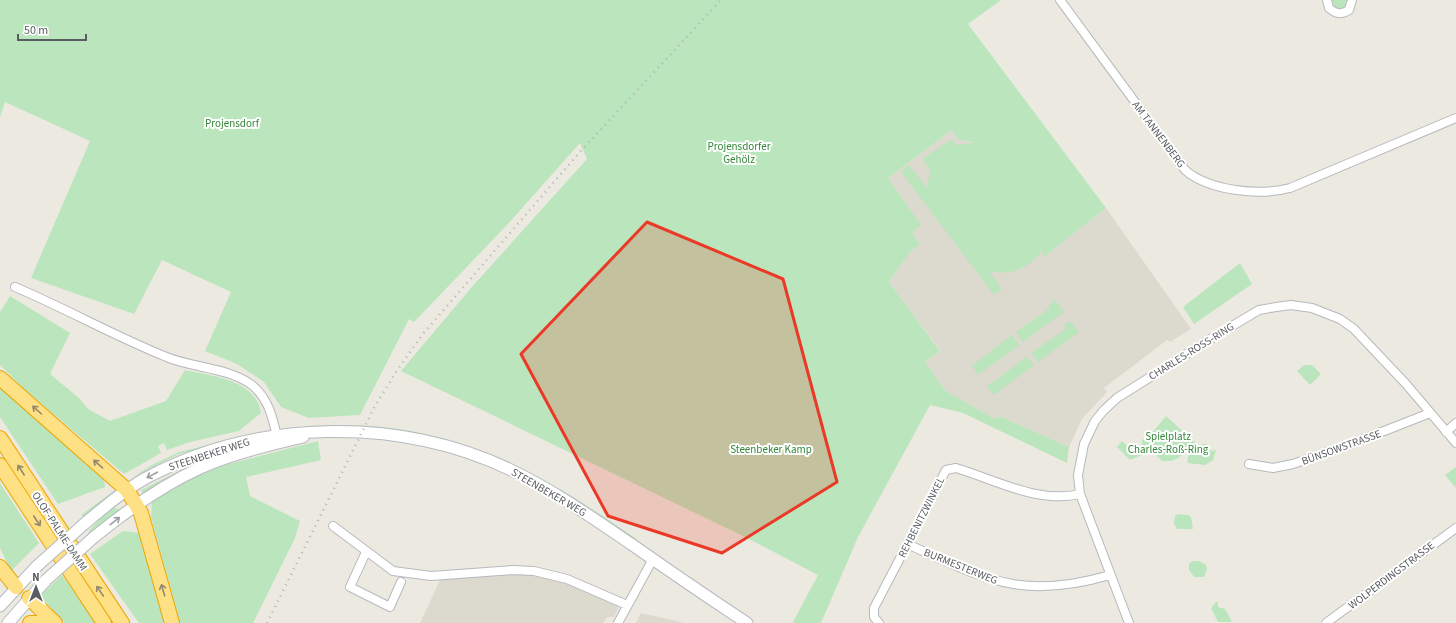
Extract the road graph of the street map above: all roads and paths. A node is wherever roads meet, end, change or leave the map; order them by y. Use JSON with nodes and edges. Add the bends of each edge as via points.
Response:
{"nodes":[{"id":1,"x":1060,"y":0,"type":"edge"},
{"id":2,"x":1328,"y":0,"type":"edge"},
{"id":3,"x":1352,"y":0,"type":"edge"},
{"id":4,"x":1456,"y":118,"type":"edge"},
{"id":5,"x":15,"y":287,"type":"dead end"},
{"id":6,"x":0,"y":378,"type":"edge"},
{"id":7,"x":1430,"y":413,"type":"junction"},
{"id":8,"x":1456,"y":423,"type":"edge"},
{"id":9,"x":1446,"y":432,"type":"junction"},
{"id":10,"x":0,"y":438,"type":"edge"},
{"id":11,"x":278,"y":439,"type":"junction"},
{"id":12,"x":1456,"y":443,"type":"edge"},
{"id":13,"x":1249,"y":464,"type":"dead end"},
{"id":14,"x":0,"y":465,"type":"edge"},
{"id":15,"x":127,"y":490,"type":"junction"},
{"id":16,"x":1080,"y":494,"type":"junction"},
{"id":17,"x":137,"y":504,"type":"junction"},
{"id":18,"x":333,"y":526,"type":"dead end"},
{"id":19,"x":1456,"y":528,"type":"edge"},
{"id":20,"x":907,"y":544,"type":"junction"},
{"id":21,"x":366,"y":552,"type":"junction"},
{"id":22,"x":653,"y":559,"type":"junction"},
{"id":23,"x":0,"y":567,"type":"edge"},
{"id":24,"x":1110,"y":575,"type":"junction"},
{"id":25,"x":401,"y":582,"type":"dead end"},
{"id":26,"x":16,"y":587,"type":"junction"},
{"id":27,"x":29,"y":598,"type":"junction"},
{"id":28,"x":627,"y":605,"type":"junction"},
{"id":29,"x":0,"y":606,"type":"edge"},
{"id":30,"x":8,"y":623,"type":"edge"},
{"id":31,"x":30,"y":623,"type":"edge"},
{"id":32,"x":49,"y":623,"type":"edge"},
{"id":33,"x":55,"y":623,"type":"edge"},
{"id":34,"x":104,"y":623,"type":"edge"},
{"id":35,"x":122,"y":623,"type":"edge"},
{"id":36,"x":172,"y":623,"type":"edge"},
{"id":37,"x":618,"y":623,"type":"edge"},
{"id":38,"x":747,"y":623,"type":"edge"},
{"id":39,"x":879,"y":623,"type":"edge"},
{"id":40,"x":1129,"y":623,"type":"edge"},
{"id":41,"x":1326,"y":623,"type":"edge"}],
"edges":[{"from":1,"to":4,"type":"street","name":"AM TANNENBERG","via":[[1185,170],[1202,180],[1223,187],[1273,193],[1290,188]]},
{"from":2,"to":3,"type":"street","via":[[1329,8],[1335,13],[1343,14],[1349,10]]},
{"from":5,"to":11,"type":"street","via":[[170,358],[240,378],[256,389],[268,404]]},
{"from":15,"to":6,"type":"highway","one_way":true},
{"from":7,"to":9,"type":"street","name":"CHARLES-ROSS-RING"},
{"from":7,"to":13,"type":"street","name":"BÜNSOWSTRASSE","via":[[1293,464],[1273,468]]},
{"from":7,"to":16,"type":"street","name":"CHARLES-ROSS-RING","via":[[1364,339],[1340,319],[1305,306],[1276,306],[1259,310],[1212,338],[1124,393],[1103,411],[1084,444],[1078,475]]},
{"from":8,"to":9,"type":"street"},
{"from":9,"to":12,"type":"street","name":"CHARLES-ROSS-RING"},
{"from":35,"to":10,"type":"highway","name":"OLOF-PALME-DAMM","one_way":true},
{"from":11,"to":15,"type":"main road","name":"STEENBEKER WEG","one_way":true,"via":[[245,442],[183,461]]},
{"from":11,"to":17,"type":"main road","name":"STEENBEKER WEG","via":[[202,468],[167,485]]},
{"from":11,"to":22,"type":"main road","name":"STEENBEKER WEG","via":[[301,432],[371,433],[402,436],[454,448],[493,462],[565,500]]},
{"from":14,"to":34,"type":"highway","name":"OLOF-PALME-DAMM","one_way":true},
{"from":15,"to":17,"type":"highway"},
{"from":15,"to":26,"type":"main road","name":"STEENBEKER WEG","bridge":true,"via":[[83,524]]},
{"from":16,"to":20,"type":"street","name":"REHBENITZWINKEL","via":[[1064,497],[1042,496],[956,468],[949,468],[944,472]]},
{"from":16,"to":24,"type":"street","name":"CHARLES-ROSS-RING"},
{"from":27,"to":17,"type":"main road","name":"STEENBEKER WEG","one_way":true,"bridge":true,"via":[[93,538]]},
{"from":36,"to":17,"type":"highway","one_way":true},
{"from":18,"to":21,"type":"street"},
{"from":19,"to":41,"type":"street","name":"WOLPERDINGSTRASSE"},
{"from":20,"to":24,"type":"street","name":"BURMESTERWEG","via":[[980,576],[1016,586],[1067,586]]},
{"from":20,"to":39,"type":"street","name":"REHBENITZWINKEL","via":[[874,608],[874,617]]},
{"from":21,"to":25,"type":"street","via":[[350,587],[390,607]]},
{"from":21,"to":28,"type":"street","via":[[393,571],[405,574],[430,576],[513,570],[550,574]]},
{"from":22,"to":28,"type":"street"},
{"from":22,"to":38,"type":"main road","name":"STEENBEKER WEG"},
{"from":23,"to":26,"type":"highway"},
{"from":24,"to":40,"type":"street","name":"CHARLES-ROSS-RING"},
{"from":26,"to":27,"type":"main road"},
{"from":26,"to":29,"type":"main road","name":"STEENBEKER WEG"},
{"from":27,"to":30,"type":"main road","name":"STEENBEKER WEG"},
{"from":27,"to":33,"type":"highway"},
{"from":28,"to":37,"type":"street"},
{"from":31,"to":32,"type":"highway"}]}
